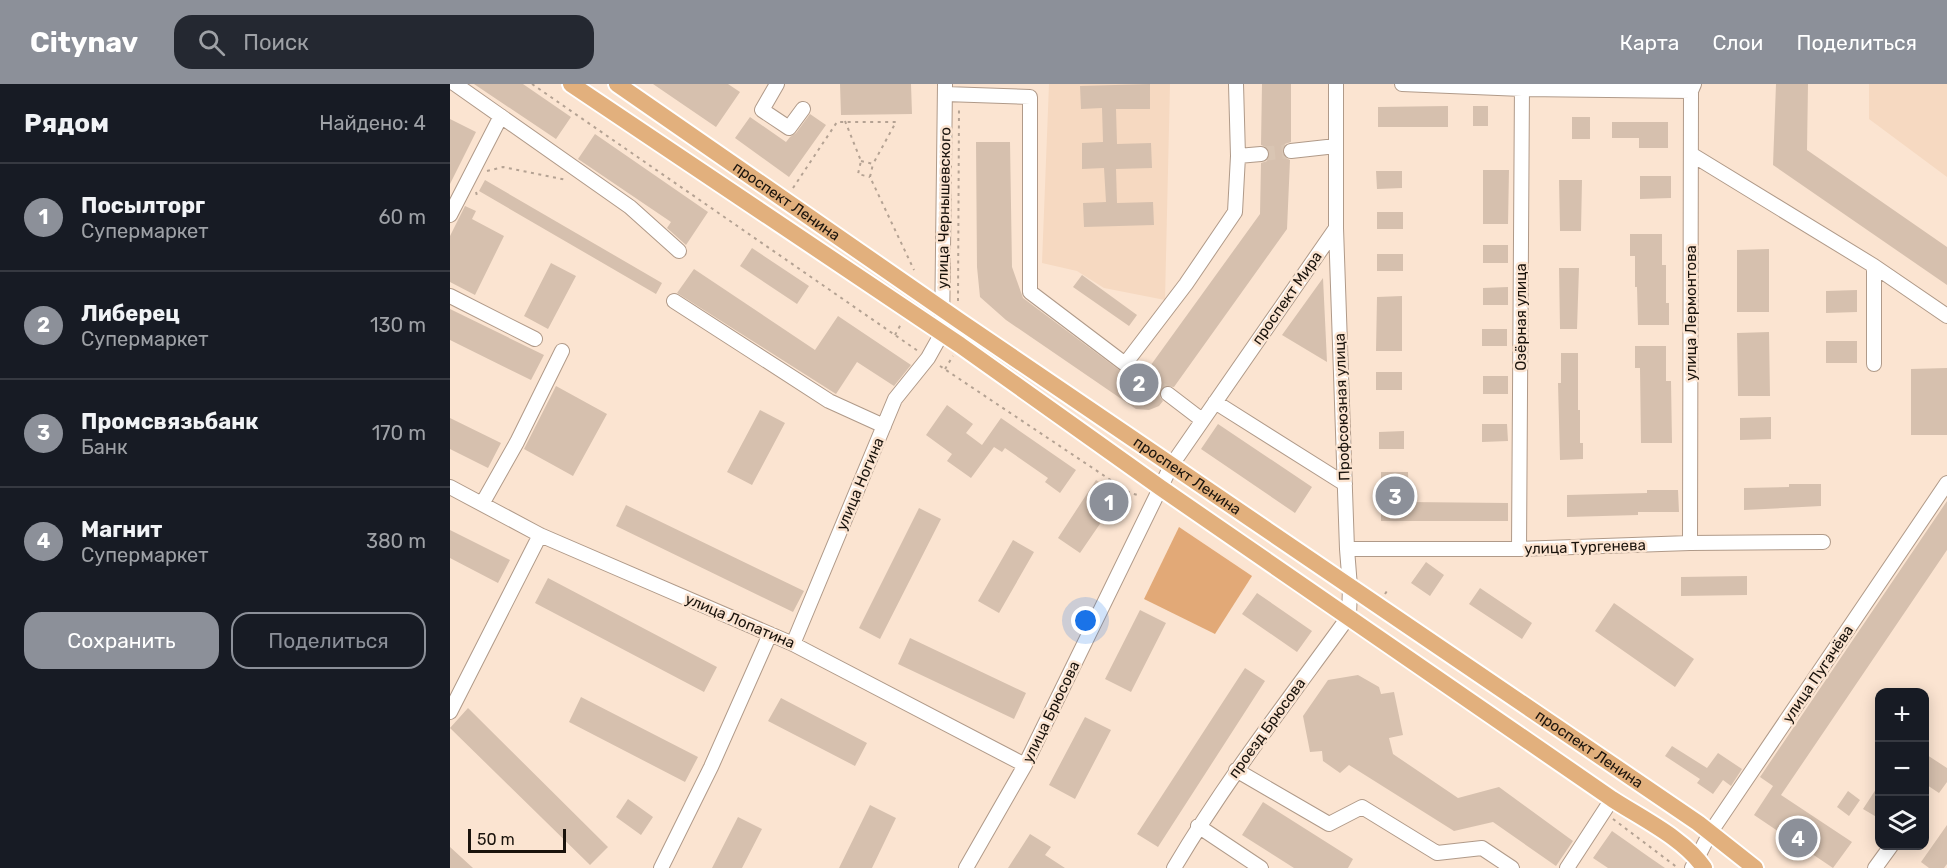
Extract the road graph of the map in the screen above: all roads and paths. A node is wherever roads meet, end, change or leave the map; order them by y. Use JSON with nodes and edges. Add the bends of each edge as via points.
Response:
{"nodes":[{"id":1,"x":455,"y":84,"type":"edge"},
{"id":2,"x":571,"y":84,"type":"edge"},
{"id":3,"x":617,"y":84,"type":"edge"},
{"id":4,"x":777,"y":84,"type":"edge"},
{"id":5,"x":1236,"y":84,"type":"edge"},
{"id":6,"x":1335,"y":84,"type":"edge"},
{"id":7,"x":1402,"y":84,"type":"edge"},
{"id":8,"x":1522,"y":86,"type":"edge"},
{"id":9,"x":1692,"y":87,"type":"edge"},
{"id":10,"x":1030,"y":90,"type":"edge"},
{"id":11,"x":950,"y":91,"type":"edge"},
{"id":12,"x":803,"y":110,"type":"dead end"},
{"id":13,"x":501,"y":116,"type":"junction"},
{"id":14,"x":845,"y":121,"type":"junction"},
{"id":15,"x":1336,"y":147,"type":"junction"},
{"id":16,"x":1291,"y":151,"type":"tunnel mouth"},
{"id":17,"x":1691,"y":153,"type":"junction"},
{"id":18,"x":1261,"y":154,"type":"tunnel mouth"},
{"id":19,"x":1238,"y":156,"type":"junction"},
{"id":20,"x":861,"y":161,"type":"junction"},
{"id":21,"x":873,"y":164,"type":"junction"},
{"id":22,"x":470,"y":176,"type":"junction"},
{"id":23,"x":870,"y":177,"type":"junction"},
{"id":24,"x":567,"y":180,"type":"dead end"},
{"id":25,"x":793,"y":189,"type":"dead end"},
{"id":26,"x":450,"y":215,"type":"edge"},
{"id":27,"x":1336,"y":228,"type":"junction"},
{"id":28,"x":679,"y":251,"type":"dead end"},
{"id":29,"x":905,"y":264,"type":"dead end"},
{"id":30,"x":1874,"y":266,"type":"junction"},
{"id":31,"x":914,"y":270,"type":"junction"},
{"id":32,"x":920,"y":274,"type":"dead end"},
{"id":33,"x":450,"y":296,"type":"edge"},
{"id":34,"x":674,"y":301,"type":"dead end"},
{"id":35,"x":958,"y":301,"type":"dead end"},
{"id":36,"x":944,"y":310,"type":"junction"},
{"id":37,"x":1947,"y":316,"type":"edge"},
{"id":38,"x":942,"y":333,"type":"junction"},
{"id":39,"x":535,"y":339,"type":"dead end"},
{"id":40,"x":562,"y":351,"type":"dead end"},
{"id":41,"x":1125,"y":364,"type":"junction"},
{"id":42,"x":1874,"y":364,"type":"dead end"},
{"id":43,"x":1143,"y":376,"type":"tunnel mouth"},
{"id":44,"x":1168,"y":394,"type":"tunnel mouth"},
{"id":45,"x":1215,"y":402,"type":"junction"},
{"id":46,"x":1202,"y":420,"type":"junction"},
{"id":47,"x":884,"y":426,"type":"junction"},
{"id":48,"x":1170,"y":466,"type":"junction"},
{"id":49,"x":1947,"y":483,"type":"edge"},
{"id":50,"x":1345,"y":484,"type":"junction"},
{"id":51,"x":450,"y":486,"type":"edge"},
{"id":52,"x":1161,"y":488,"type":"junction"},
{"id":53,"x":482,"y":504,"type":"junction"},
{"id":54,"x":540,"y":536,"type":"junction"},
{"id":55,"x":1823,"y":542,"type":"dead end"},
{"id":56,"x":1690,"y":543,"type":"junction"},
{"id":57,"x":1347,"y":549,"type":"junction"},
{"id":58,"x":1519,"y":549,"type":"junction"},
{"id":59,"x":1350,"y":587,"type":"junction"},
{"id":60,"x":1349,"y":616,"type":"junction"},
{"id":61,"x":770,"y":634,"type":"junction"},
{"id":62,"x":793,"y":644,"type":"junction"},
{"id":63,"x":450,"y":712,"type":"edge"},
{"id":64,"x":1025,"y":765,"type":"junction"},
{"id":65,"x":1236,"y":770,"type":"junction"},
{"id":66,"x":1612,"y":799,"type":"junction"},
{"id":67,"x":1198,"y":826,"type":"junction"},
{"id":68,"x":1710,"y":833,"type":"junction"},
{"id":69,"x":1888,"y":850,"type":"edge"},
{"id":70,"x":969,"y":863,"type":"edge"},
{"id":71,"x":1698,"y":865,"type":"edge"},
{"id":72,"x":661,"y":868,"type":"edge"},
{"id":73,"x":982,"y":868,"type":"edge"},
{"id":74,"x":1174,"y":868,"type":"edge"},
{"id":75,"x":1261,"y":868,"type":"edge"},
{"id":76,"x":1512,"y":868,"type":"edge"},
{"id":77,"x":1568,"y":868,"type":"edge"},
{"id":78,"x":1755,"y":868,"type":"edge"},
{"id":79,"x":1875,"y":868,"type":"edge"}],
"edges":[{"from":1,"to":13,"type":"street"},
{"from":2,"to":38,"type":"main road","name":"проспект Ленина"},
{"from":3,"to":36,"type":"main road","name":"проспект Ленина"},
{"from":4,"to":12,"type":"street","via":[[762,110],[789,128]]},
{"from":5,"to":19,"type":"street"},
{"from":6,"to":15,"type":"street"},
{"from":7,"to":8,"type":"street"},
{"from":8,"to":9,"type":"street"},
{"from":8,"to":58,"type":"street","name":"Озёрная улица"},
{"from":9,"to":17,"type":"street","name":"улица Лермонтова"},
{"from":10,"to":11,"type":"street"},
{"from":10,"to":41,"type":"street","via":[[1030,292]]},
{"from":11,"to":35,"type":"path"},
{"from":11,"to":36,"type":"street","name":"улица Чернышевского"},
{"from":13,"to":22,"type":"street"},
{"from":13,"to":28,"type":"street","via":[[630,207]]},
{"from":14,"to":20,"type":"path"},
{"from":14,"to":21,"type":"path","via":[[896,122]]},
{"from":14,"to":25,"type":"path","via":[[837,122]]},
{"from":15,"to":16,"type":"street"},
{"from":15,"to":27,"type":"street"},
{"from":17,"to":30,"type":"street"},
{"from":17,"to":56,"type":"street","name":"улица Лермонтова"},
{"from":18,"to":19,"type":"street"},
{"from":19,"to":41,"type":"street","via":[[1234,212]]},
{"from":20,"to":21,"type":"path"},
{"from":20,"to":23,"type":"path","via":[[858,174]]},
{"from":21,"to":23,"type":"path"},
{"from":22,"to":24,"type":"path","via":[[503,167]]},
{"from":22,"to":26,"type":"street"},
{"from":23,"to":31,"type":"path"},
{"from":27,"to":45,"type":"street","name":"проспект Мира"},
{"from":27,"to":50,"type":"street","name":"Профсоюзная улица"},
{"from":29,"to":31,"type":"path"},
{"from":30,"to":37,"type":"street"},
{"from":30,"to":42,"type":"street"},
{"from":31,"to":32,"type":"path"},
{"from":33,"to":39,"type":"street"},
{"from":34,"to":47,"type":"street","via":[[829,401]]},
{"from":36,"to":38,"type":"street","name":"улица Чернышевского"},
{"from":36,"to":48,"type":"main road","name":"проспект Ленина"},
{"from":38,"to":47,"type":"street","name":"улица Ногина","via":[[896,399]]},
{"from":38,"to":52,"type":"main road","name":"проспект Ленина"},
{"from":40,"to":53,"type":"street"},
{"from":41,"to":43,"type":"street"},
{"from":44,"to":46,"type":"street"},
{"from":45,"to":46,"type":"street","name":"проспект Мира"},
{"from":45,"to":50,"type":"street"},
{"from":46,"to":48,"type":"street","name":"проспект Мира"},
{"from":47,"to":62,"type":"street","name":"улица Ногина"},
{"from":48,"to":52,"type":"street","name":"проспект Мира"},
{"from":48,"to":59,"type":"main road","name":"проспект Ленина"},
{"from":49,"to":68,"type":"street","name":"улица Пугачёва"},
{"from":50,"to":57,"type":"street","name":"Профсоюзная улица"},
{"from":51,"to":53,"type":"street","name":"улица Лопатина"},
{"from":52,"to":60,"type":"main road","name":"проспект Ленина"},
{"from":52,"to":64,"type":"street","name":"улица Брюсова"},
{"from":53,"to":54,"type":"street","name":"улица Лопатина"},
{"from":54,"to":61,"type":"street","name":"улица Лопатина"},
{"from":54,"to":63,"type":"street"},
{"from":55,"to":56,"type":"street","name":"улица Тургенева"},
{"from":56,"to":58,"type":"street","name":"улица Тургенева"},
{"from":57,"to":58,"type":"street","name":"улица Тургенева"},
{"from":57,"to":59,"type":"street","name":"Профсоюзная улица"},
{"from":59,"to":60,"type":"street"},
{"from":59,"to":68,"type":"main road","name":"проспект Ленина"},
{"from":60,"to":65,"type":"street","name":"проезд Брюсова"},
{"from":60,"to":66,"type":"main road","name":"проспект Ленина"},
{"from":61,"to":62,"type":"street","name":"улица Лопатина"},
{"from":61,"to":72,"type":"street"},
{"from":62,"to":64,"type":"street","name":"улица Лопатина"},
{"from":64,"to":70,"type":"street","name":"улица Брюсова"},
{"from":65,"to":67,"type":"street","name":"проезд Брюсова"},
{"from":65,"to":76,"type":"street","via":[[1329,824],[1362,807],[1437,853],[1482,848]]},
{"from":66,"to":71,"type":"main road","name":"проспект Ленина","via":[[1664,833]]},
{"from":66,"to":77,"type":"street"},
{"from":67,"to":74,"type":"street","name":"проезд Брюсова"},
{"from":67,"to":75,"type":"street"},
{"from":68,"to":71,"type":"street","name":"улица Пугачёва"},
{"from":68,"to":78,"type":"main road","name":"проспект Ленина"},
{"from":69,"to":79,"type":"street"},
{"from":70,"to":73,"type":"street"}]}
